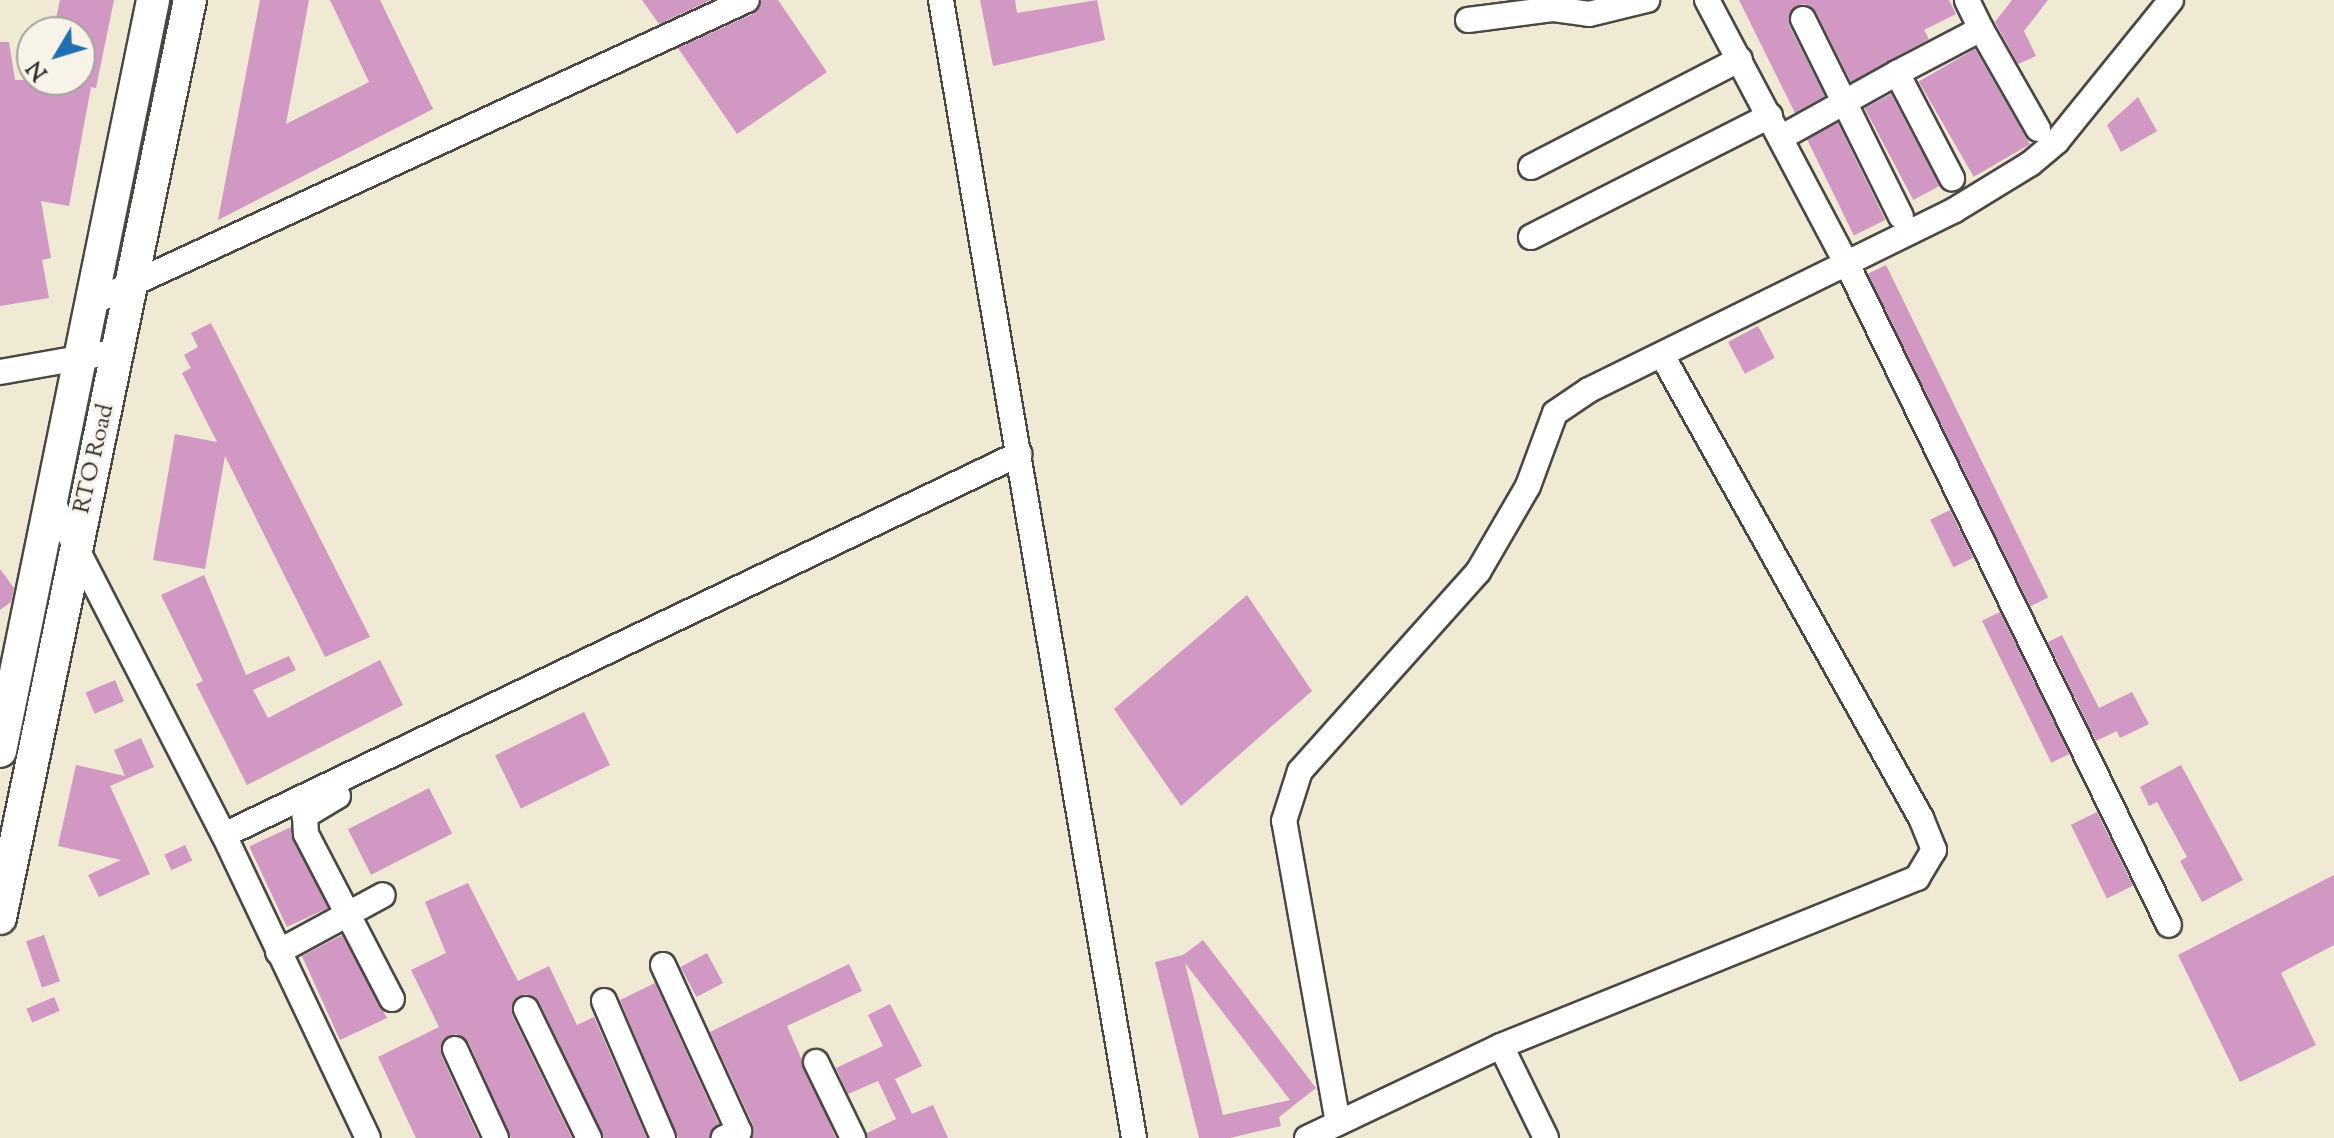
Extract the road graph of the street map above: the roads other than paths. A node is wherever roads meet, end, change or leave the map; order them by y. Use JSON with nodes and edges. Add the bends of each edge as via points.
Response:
{"nodes":[{"id":1,"x":153,"y":0,"type":"edge"},
{"id":2,"x":190,"y":0,"type":"edge"},
{"id":3,"x":747,"y":0,"type":"edge"},
{"id":4,"x":941,"y":0,"type":"edge"},
{"id":5,"x":1647,"y":0,"type":"edge"},
{"id":6,"x":1707,"y":0,"type":"edge"},
{"id":7,"x":1967,"y":0,"type":"edge"},
{"id":8,"x":2158,"y":4,"type":"edge"},
{"id":9,"x":1803,"y":19,"type":"dead end"},
{"id":10,"x":1468,"y":20,"type":"dead end"},
{"id":11,"x":1981,"y":29,"type":"junction"},
{"id":12,"x":1740,"y":59,"type":"junction"},
{"id":13,"x":1897,"y":73,"type":"junction"},
{"id":14,"x":1845,"y":102,"type":"junction"},
{"id":15,"x":1776,"y":127,"type":"junction"},
{"id":16,"x":2038,"y":129,"type":"dead end"},
{"id":17,"x":1531,"y":167,"type":"dead end"},
{"id":18,"x":1952,"y":178,"type":"dead end"},
{"id":19,"x":1901,"y":216,"type":"dead end"},
{"id":20,"x":1531,"y":237,"type":"dead end"},
{"id":21,"x":1847,"y":264,"type":"junction"},
{"id":22,"x":133,"y":285,"type":"junction"},
{"id":23,"x":93,"y":302,"type":"junction"},
{"id":24,"x":119,"y":351,"type":"junction"},
{"id":25,"x":81,"y":357,"type":"junction"},
{"id":26,"x":1663,"y":357,"type":"junction"},
{"id":27,"x":0,"y":372,"type":"edge"},
{"id":28,"x":1019,"y":454,"type":"junction"},
{"id":29,"x":49,"y":494,"type":"junction"},
{"id":30,"x":75,"y":546,"type":"junction"},
{"id":31,"x":0,"y":751,"type":"edge"},
{"id":32,"x":379,"y":776,"type":"dead end"},
{"id":33,"x":8,"y":832,"type":"edge"},
{"id":34,"x":224,"y":835,"type":"junction"},
{"id":35,"x":383,"y":895,"type":"dead end"},
{"id":36,"x":350,"y":913,"type":"junction"},
{"id":37,"x":0,"y":918,"type":"edge"},
{"id":38,"x":2169,"y":925,"type":"dead end"},
{"id":39,"x":278,"y":952,"type":"junction"},
{"id":40,"x":663,"y":965,"type":"dead end"},
{"id":41,"x":392,"y":999,"type":"dead end"},
{"id":42,"x":604,"y":1001,"type":"dead end"},
{"id":43,"x":526,"y":1009,"type":"dead end"},
{"id":44,"x":1501,"y":1046,"type":"junction"},
{"id":45,"x":455,"y":1049,"type":"dead end"},
{"id":46,"x":816,"y":1062,"type":"dead end"},
{"id":47,"x":1338,"y":1123,"type":"junction"},
{"id":48,"x":368,"y":1138,"type":"edge"},
{"id":49,"x":496,"y":1138,"type":"edge"},
{"id":50,"x":589,"y":1138,"type":"edge"},
{"id":51,"x":663,"y":1138,"type":"edge"},
{"id":52,"x":724,"y":1138,"type":"edge"},
{"id":53,"x":853,"y":1138,"type":"edge"},
{"id":54,"x":1134,"y":1138,"type":"edge"},
{"id":55,"x":1307,"y":1138,"type":"edge"},
{"id":56,"x":1546,"y":1138,"type":"edge"}],
"edges":[{"from":1,"to":23,"type":"street","name":"RTO Road"},
{"from":2,"to":22,"type":"street","name":"RTO Road"},
{"from":3,"to":22,"type":"street"},
{"from":4,"to":28,"type":"street"},
{"from":5,"to":10,"type":"street","via":[[1589,14],[1554,9]]},
{"from":6,"to":12,"type":"street"},
{"from":7,"to":11,"type":"street"},
{"from":8,"to":21,"type":"street","via":[[2057,141],[2030,164]]},
{"from":9,"to":14,"type":"street"},
{"from":11,"to":13,"type":"street"},
{"from":11,"to":16,"type":"street"},
{"from":12,"to":15,"type":"street"},
{"from":12,"to":17,"type":"street"},
{"from":13,"to":14,"type":"street"},
{"from":13,"to":18,"type":"street"},
{"from":14,"to":15,"type":"street"},
{"from":14,"to":19,"type":"street"},
{"from":15,"to":20,"type":"street"},
{"from":15,"to":21,"type":"street"},
{"from":21,"to":26,"type":"street"},
{"from":21,"to":38,"type":"street"},
{"from":22,"to":23,"type":"street"},
{"from":22,"to":24,"type":"street","name":"RTO Road"},
{"from":23,"to":25,"type":"street","name":"RTO Road"},
{"from":24,"to":25,"type":"street"},
{"from":24,"to":30,"type":"street","name":"RTO Road"},
{"from":25,"to":27,"type":"street"},
{"from":25,"to":29,"type":"street","name":"RTO Road"},
{"from":26,"to":44,"type":"street","via":[[1921,818],[1934,850],[1917,878]]},
{"from":26,"to":47,"type":"street","via":[[1589,390],[1555,413],[1528,486],[1478,572],[1300,771],[1284,821]]},
{"from":28,"to":34,"type":"street"},
{"from":28,"to":54,"type":"street"},
{"from":29,"to":30,"type":"street"},
{"from":29,"to":31,"type":"street","name":"RTO Road"},
{"from":30,"to":33,"type":"street","name":"RTO Road"},
{"from":30,"to":34,"type":"street"},
{"from":32,"to":36,"type":"street","via":[[305,816],[306,834]]},
{"from":33,"to":37,"type":"street","name":"RTO Road"},
{"from":34,"to":39,"type":"street"},
{"from":35,"to":36,"type":"street"},
{"from":36,"to":39,"type":"street"},
{"from":36,"to":41,"type":"street"},
{"from":39,"to":48,"type":"street"},
{"from":40,"to":52,"type":"street","via":[[739,1131]]},
{"from":42,"to":51,"type":"street"},
{"from":43,"to":50,"type":"street"},
{"from":44,"to":47,"type":"street"},
{"from":44,"to":56,"type":"street"},
{"from":45,"to":49,"type":"street"},
{"from":46,"to":53,"type":"street"},
{"from":47,"to":55,"type":"street"}]}
